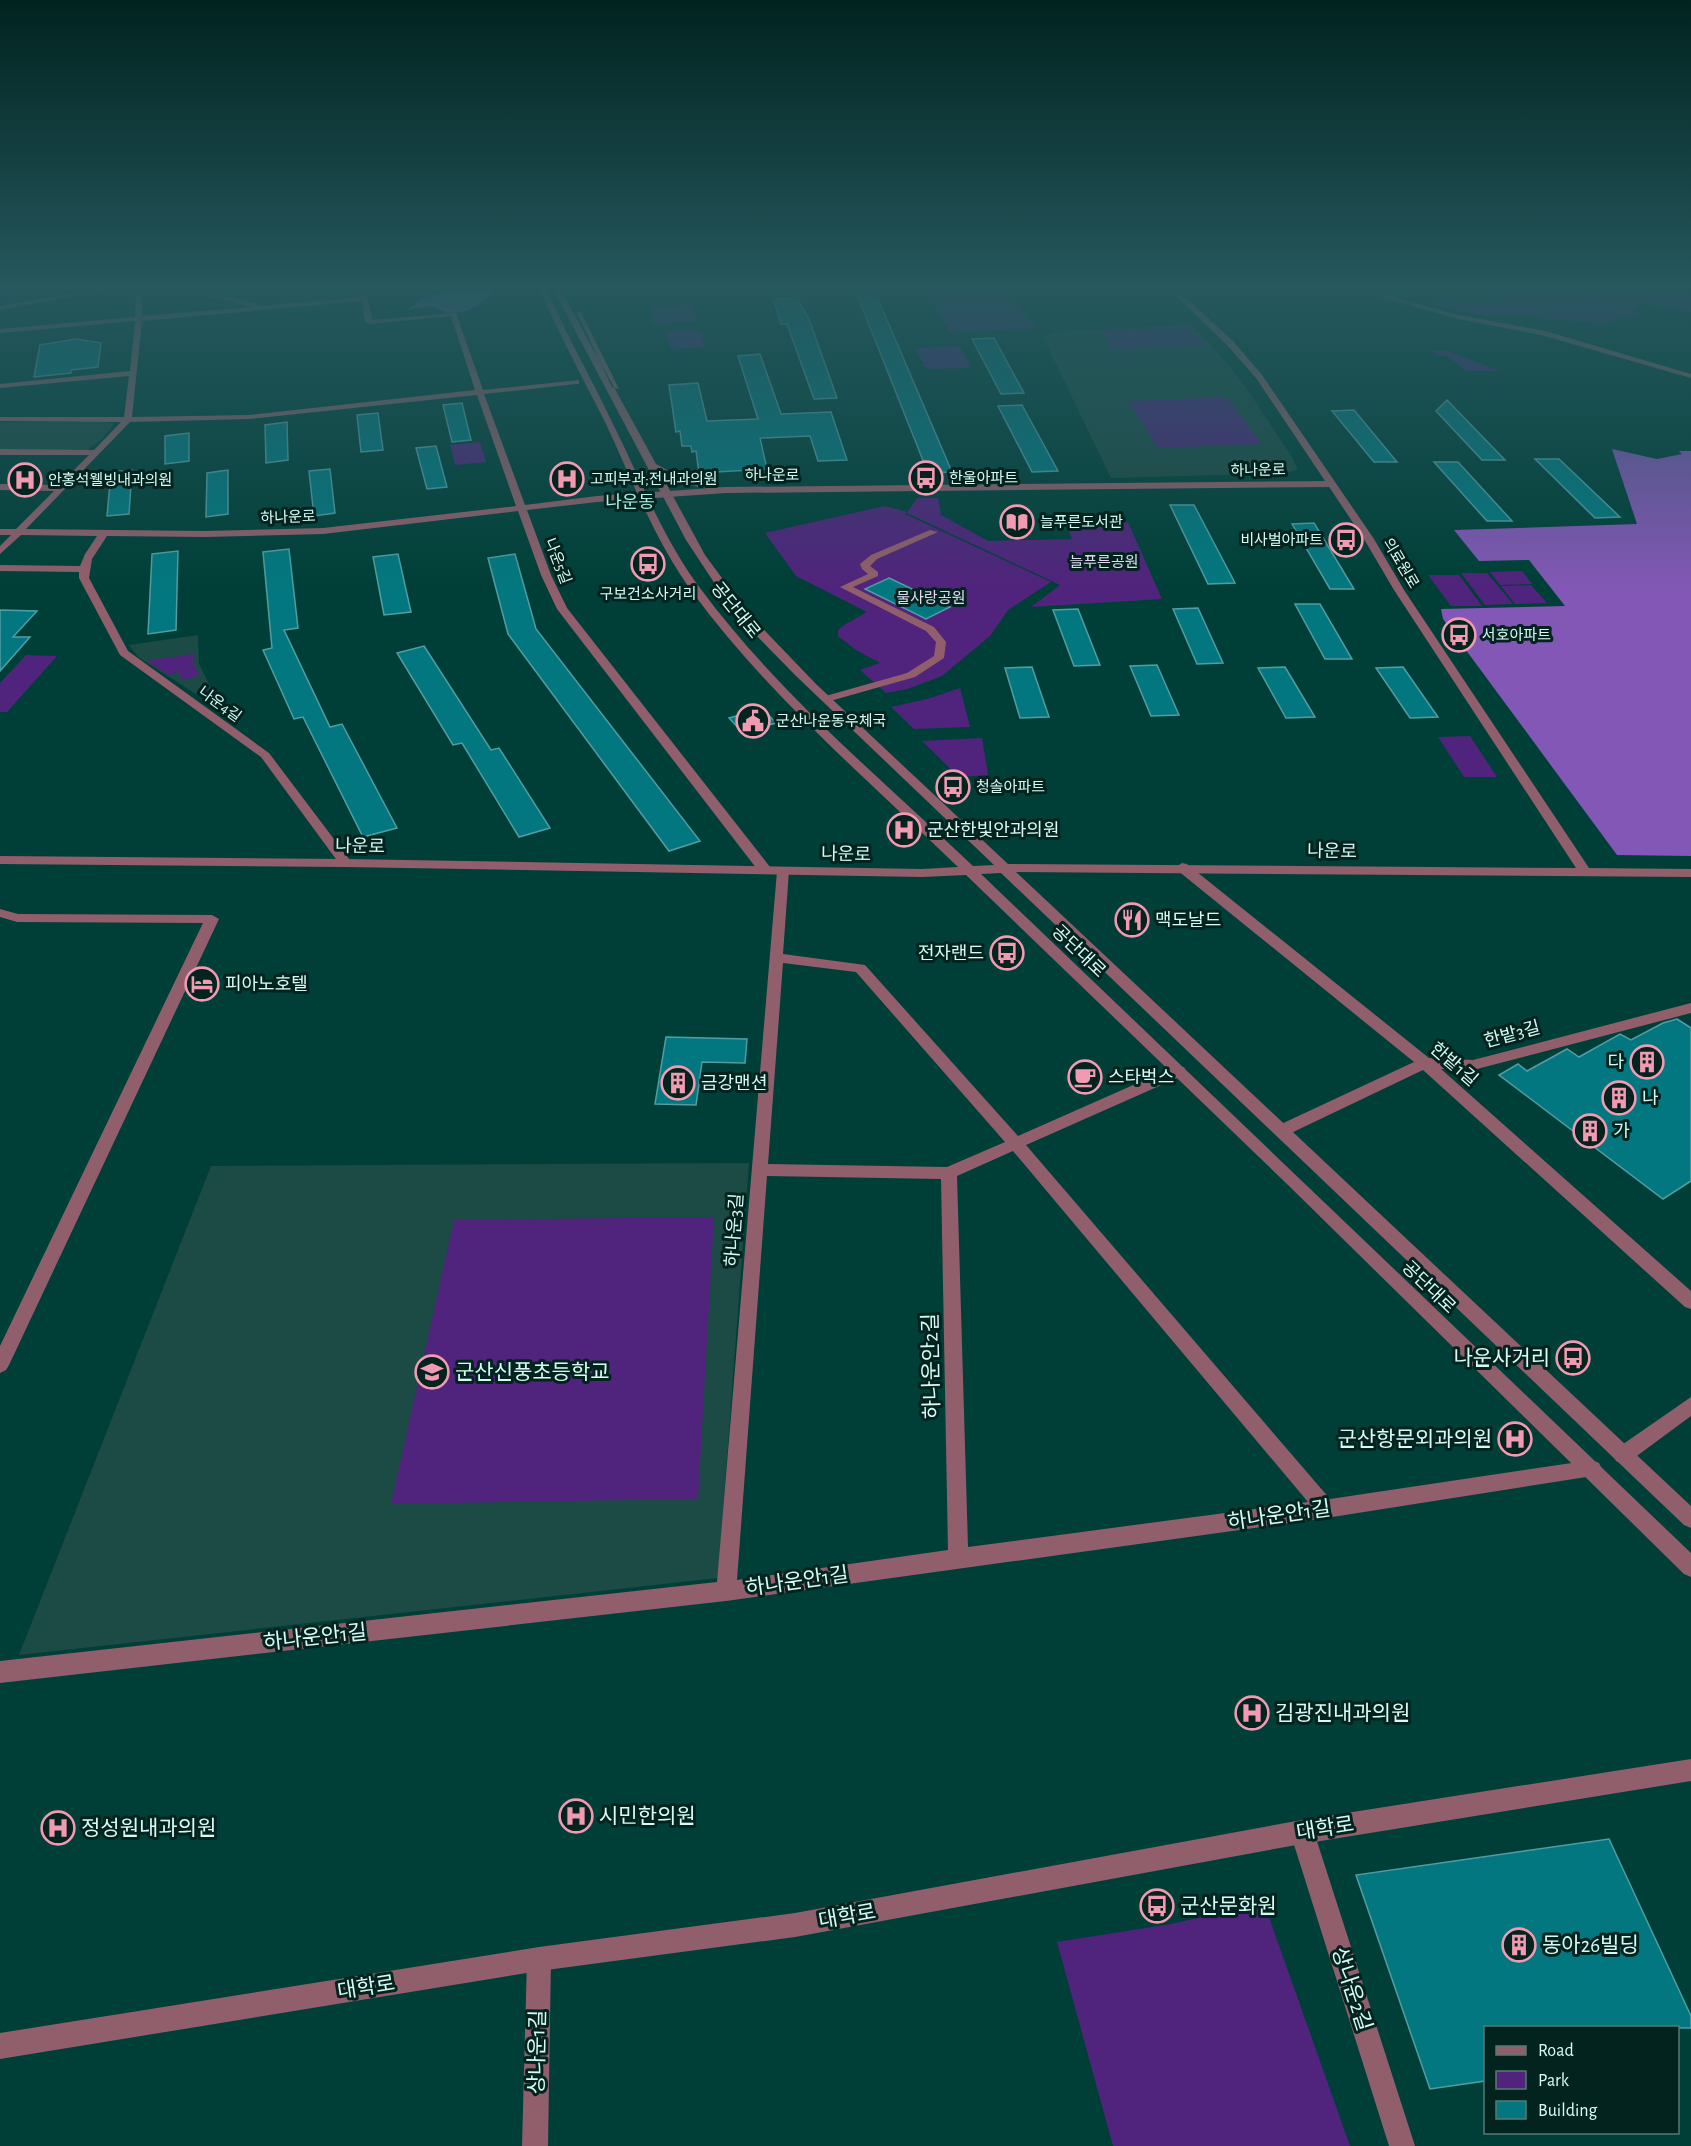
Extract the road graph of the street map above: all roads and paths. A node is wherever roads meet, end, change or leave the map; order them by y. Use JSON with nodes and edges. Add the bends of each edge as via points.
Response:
{"nodes":[{"id":1,"x":132,"y":385,"type":"edge"},
{"id":2,"x":478,"y":385,"type":"edge"},
{"id":3,"x":556,"y":385,"type":"edge"},
{"id":4,"x":589,"y":385,"type":"edge"},
{"id":5,"x":604,"y":385,"type":"edge"},
{"id":6,"x":615,"y":385,"type":"edge"},
{"id":7,"x":1264,"y":385,"type":"edge"},
{"id":8,"x":481,"y":393,"type":"junction"},
{"id":9,"x":589,"y":405,"type":"dead end"},
{"id":10,"x":0,"y":419,"type":"edge"},
{"id":11,"x":128,"y":420,"type":"junction"},
{"id":12,"x":622,"y":451,"type":"junction"},
{"id":13,"x":0,"y":452,"type":"edge"},
{"id":14,"x":95,"y":453,"type":"junction"},
{"id":15,"x":651,"y":464,"type":"junction"},
{"id":16,"x":1331,"y":484,"type":"junction"},
{"id":17,"x":0,"y":487,"type":"edge"},
{"id":18,"x":60,"y":488,"type":"junction"},
{"id":19,"x":726,"y":490,"type":"junction"},
{"id":20,"x":666,"y":494,"type":"junction"},
{"id":21,"x":641,"y":496,"type":"junction"},
{"id":22,"x":523,"y":507,"type":"junction"},
{"id":23,"x":933,"y":531,"type":"dead end"},
{"id":24,"x":0,"y":532,"type":"edge"},
{"id":25,"x":17,"y":532,"type":"junction"},
{"id":26,"x":104,"y":533,"type":"junction"},
{"id":27,"x":0,"y":551,"type":"edge"},
{"id":28,"x":0,"y":568,"type":"edge"},
{"id":29,"x":84,"y":569,"type":"junction"},
{"id":30,"x":826,"y":699,"type":"junction"},
{"id":31,"x":0,"y":860,"type":"edge"},
{"id":32,"x":346,"y":863,"type":"junction"},
{"id":33,"x":1002,"y":867,"type":"junction"},
{"id":34,"x":1182,"y":867,"type":"junction"},
{"id":35,"x":765,"y":870,"type":"junction"},
{"id":36,"x":783,"y":871,"type":"junction"},
{"id":37,"x":970,"y":871,"type":"junction"},
{"id":38,"x":1586,"y":873,"type":"junction"},
{"id":39,"x":1691,"y":873,"type":"edge"},
{"id":40,"x":0,"y":913,"type":"edge"},
{"id":41,"x":776,"y":958,"type":"junction"},
{"id":42,"x":1691,"y":1008,"type":"edge"},
{"id":43,"x":1425,"y":1063,"type":"junction"},
{"id":44,"x":1179,"y":1071,"type":"junction"},
{"id":45,"x":1283,"y":1130,"type":"junction"},
{"id":46,"x":1015,"y":1143,"type":"junction"},
{"id":47,"x":758,"y":1170,"type":"junction"},
{"id":48,"x":949,"y":1173,"type":"junction"},
{"id":49,"x":1691,"y":1302,"type":"edge"},
{"id":50,"x":0,"y":1365,"type":"edge"},
{"id":51,"x":1691,"y":1405,"type":"edge"},
{"id":52,"x":1623,"y":1455,"type":"junction"},
{"id":53,"x":1592,"y":1469,"type":"junction"},
{"id":54,"x":1326,"y":1509,"type":"junction"},
{"id":55,"x":1691,"y":1519,"type":"edge"},
{"id":56,"x":958,"y":1558,"type":"junction"},
{"id":57,"x":1691,"y":1567,"type":"edge"},
{"id":58,"x":726,"y":1591,"type":"junction"},
{"id":59,"x":0,"y":1672,"type":"edge"},
{"id":60,"x":1686,"y":1765,"type":"edge"},
{"id":61,"x":1302,"y":1832,"type":"junction"},
{"id":62,"x":538,"y":1959,"type":"junction"},
{"id":63,"x":0,"y":2046,"type":"edge"},
{"id":64,"x":535,"y":2146,"type":"edge"},
{"id":65,"x":1402,"y":2146,"type":"edge"}],
"edges":[{"from":1,"to":11,"type":"street"},
{"from":2,"to":8,"type":"street","name":"나운5길"},
{"from":3,"to":8,"type":"street"},
{"from":4,"to":12,"type":"street","name":"공단대로"},
{"from":5,"to":15,"type":"street","name":"공단대로"},
{"from":6,"to":15,"type":"street"},
{"from":7,"to":16,"type":"street","name":"의료원로"},
{"from":8,"to":11,"type":"street","via":[[249,417]]},
{"from":8,"to":22,"type":"street","name":"나운5길"},
{"from":9,"to":12,"type":"street"},
{"from":10,"to":11,"type":"street"},
{"from":11,"to":14,"type":"street"},
{"from":12,"to":21,"type":"street","name":"공단대로"},
{"from":13,"to":14,"type":"street"},
{"from":14,"to":18,"type":"street"},
{"from":15,"to":19,"type":"street","via":[[679,480]]},
{"from":15,"to":20,"type":"street","name":"공단대로"},
{"from":16,"to":19,"type":"street","name":"하나운로"},
{"from":16,"to":38,"type":"street","name":"의료원로"},
{"from":17,"to":18,"type":"street"},
{"from":18,"to":25,"type":"street"},
{"from":19,"to":20,"type":"street","name":"하나운로"},
{"from":20,"to":21,"type":"street","name":"하나운로"},
{"from":20,"to":30,"type":"street","name":"공단대로","via":[[686,536],[721,587]]},
{"from":21,"to":22,"type":"street","name":"하나운로"},
{"from":21,"to":37,"type":"street","name":"공단대로","via":[[671,553],[740,645],[785,694]]},
{"from":22,"to":26,"type":"street","name":"하나운로","via":[[323,531]]},
{"from":22,"to":35,"type":"street","name":"나운5길","via":[[546,575],[569,621]]},
{"from":23,"to":30,"type":"street","via":[[874,556],[865,567],[875,574],[845,587],[930,629],[943,643],[939,658],[911,675]]},
{"from":24,"to":25,"type":"street","name":"하나운로"},
{"from":25,"to":26,"type":"street","name":"하나운로"},
{"from":25,"to":27,"type":"street"},
{"from":26,"to":29,"type":"street","via":[[89,552]]},
{"from":28,"to":29,"type":"street"},
{"from":29,"to":32,"type":"street","name":"나운4길","via":[[90,592],[124,653],[265,755]]},
{"from":30,"to":33,"type":"street","name":"공단대로"},
{"from":31,"to":32,"type":"street","name":"나운로"},
{"from":32,"to":35,"type":"street","name":"나운로"},
{"from":33,"to":34,"type":"street","name":"나운로"},
{"from":33,"to":37,"type":"street","name":"나운로"},
{"from":33,"to":45,"type":"street","name":"공단대로"},
{"from":34,"to":38,"type":"street","name":"나운로"},
{"from":34,"to":43,"type":"street","name":"한밭1길"},
{"from":35,"to":36,"type":"street","name":"나운로"},
{"from":36,"to":37,"type":"street","name":"나운로"},
{"from":36,"to":41,"type":"street","name":"하나운3길"},
{"from":37,"to":44,"type":"street","name":"공단대로"},
{"from":38,"to":39,"type":"street","name":"나운로"},
{"from":40,"to":50,"type":"street","via":[[17,918],[212,919]]},
{"from":41,"to":46,"type":"street","via":[[860,968]]},
{"from":41,"to":47,"type":"street","name":"하나운3길"},
{"from":42,"to":43,"type":"street","name":"한밭3길","via":[[1473,1065]]},
{"from":43,"to":45,"type":"street","name":"한밭3길"},
{"from":43,"to":49,"type":"street","name":"한밭1길"},
{"from":44,"to":46,"type":"street"},
{"from":44,"to":53,"type":"street","name":"공단대로"},
{"from":45,"to":52,"type":"street","name":"공단대로"},
{"from":46,"to":48,"type":"street"},
{"from":46,"to":54,"type":"street"},
{"from":47,"to":48,"type":"street"},
{"from":47,"to":58,"type":"street","name":"하나운3길"},
{"from":48,"to":56,"type":"street","name":"하나운안2길"},
{"from":51,"to":52,"type":"street"},
{"from":52,"to":55,"type":"street","name":"공단대로"},
{"from":53,"to":54,"type":"street","name":"하나운안1길"},
{"from":53,"to":57,"type":"street","name":"공단대로"},
{"from":54,"to":56,"type":"street","name":"하나운안1길"},
{"from":56,"to":58,"type":"street","name":"하나운안1길"},
{"from":58,"to":59,"type":"street","name":"하나운안1길"},
{"from":60,"to":61,"type":"street","name":"대학로"},
{"from":61,"to":62,"type":"street","name":"대학로","via":[[795,1925]]},
{"from":61,"to":65,"type":"street","name":"상나운2길"},
{"from":62,"to":63,"type":"street","name":"대학로"},
{"from":62,"to":64,"type":"street","name":"상나운1길"}]}
